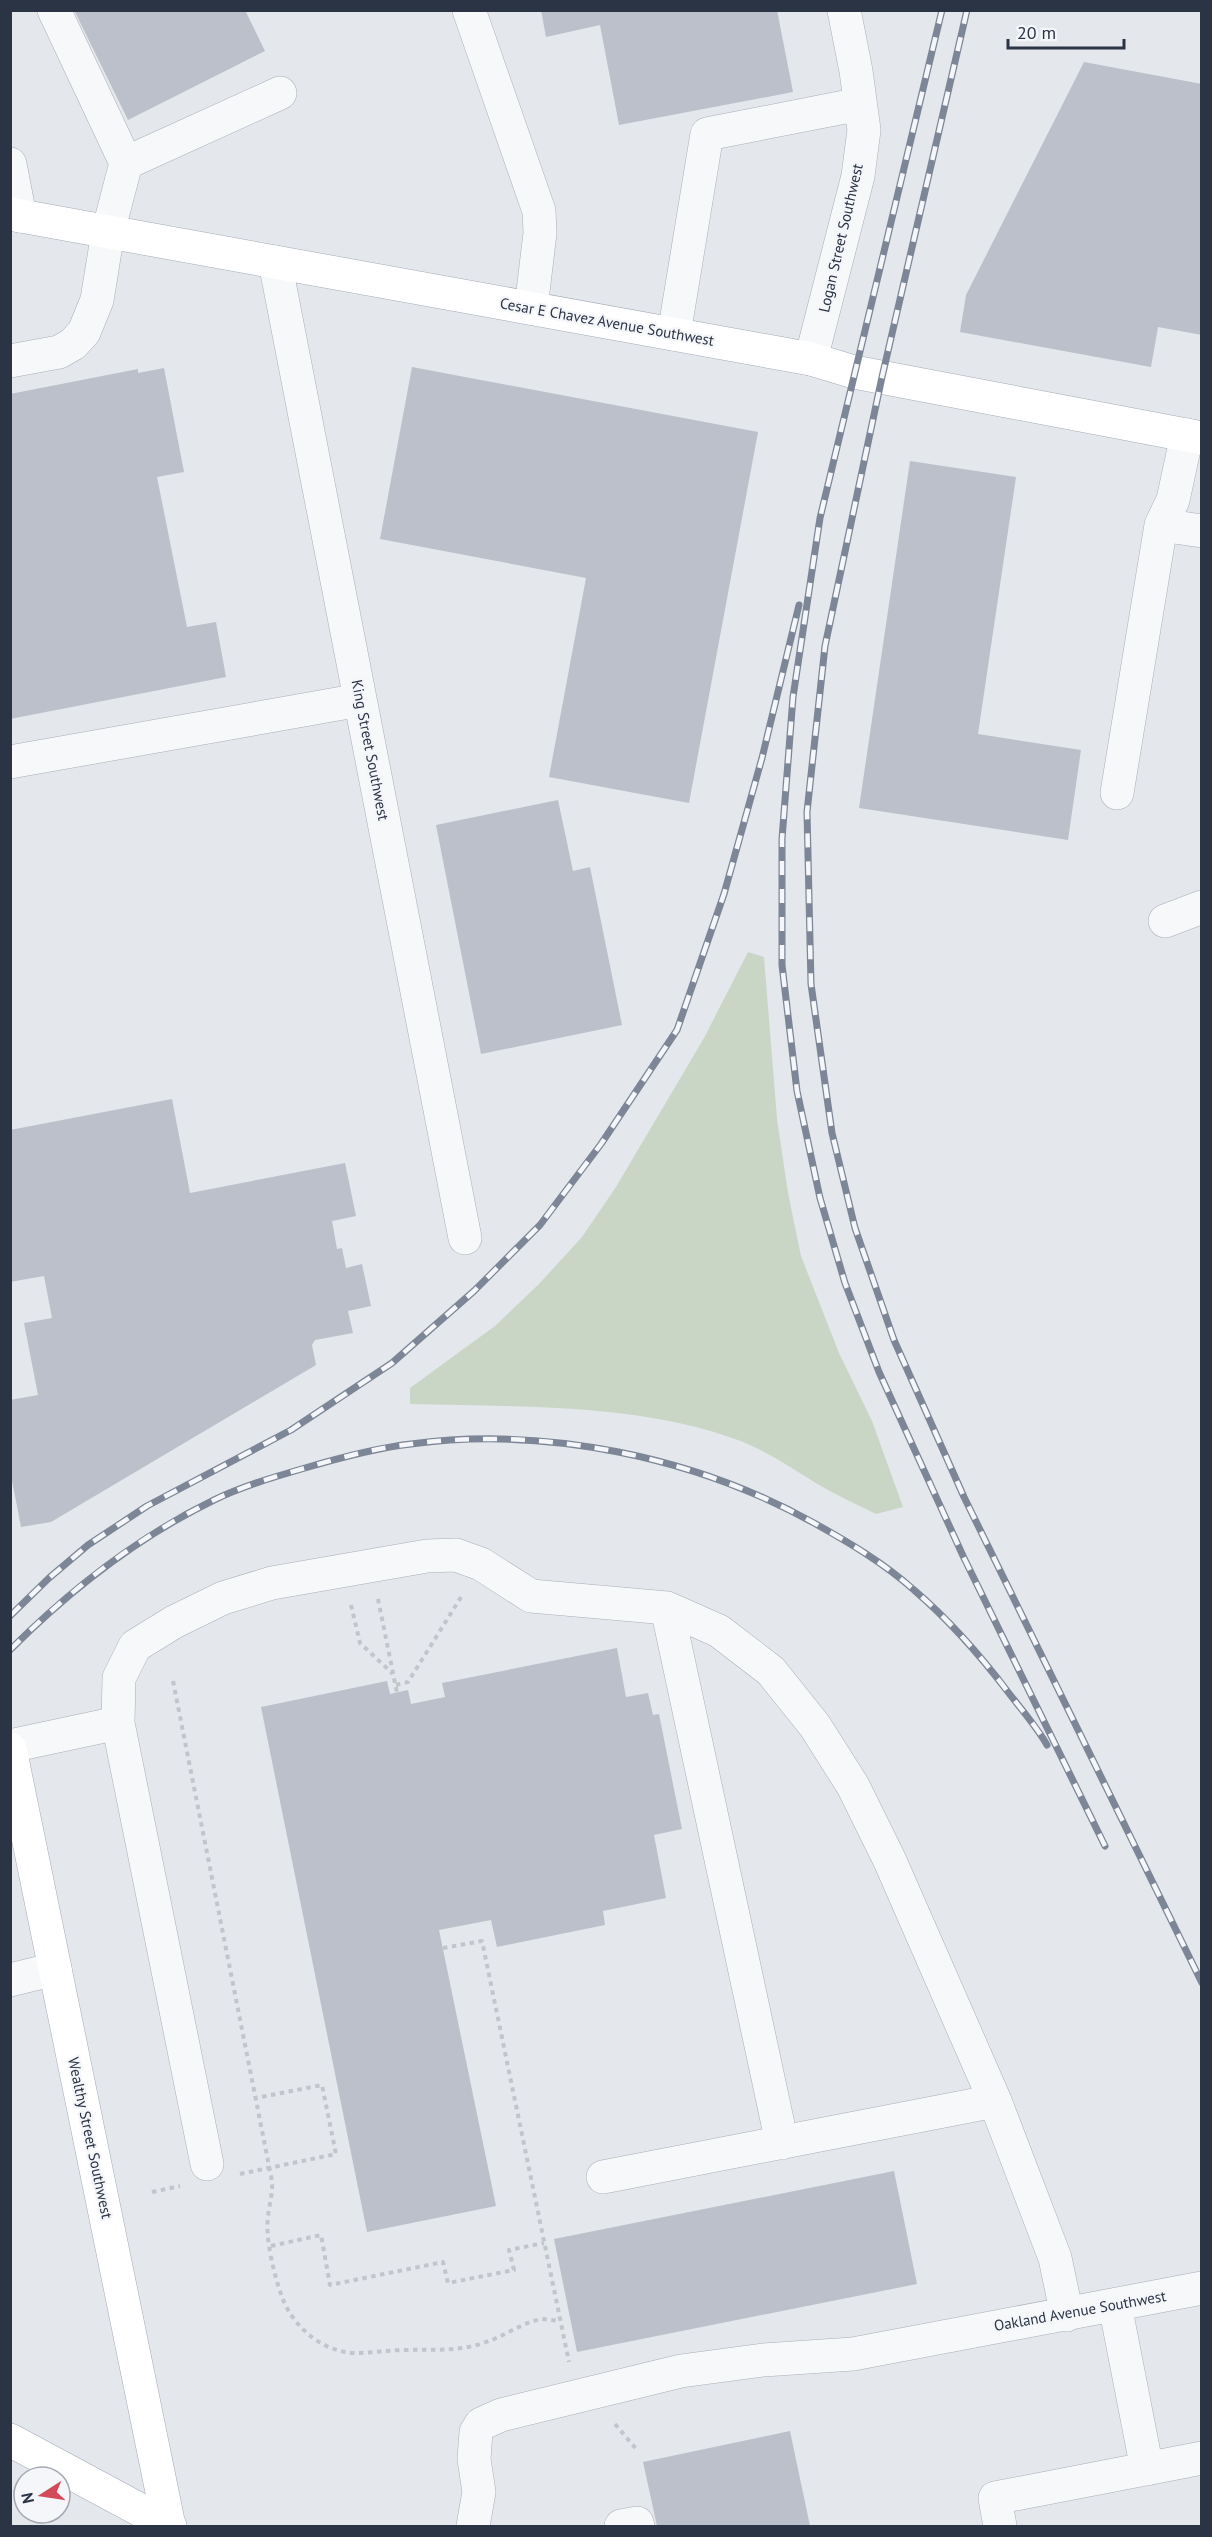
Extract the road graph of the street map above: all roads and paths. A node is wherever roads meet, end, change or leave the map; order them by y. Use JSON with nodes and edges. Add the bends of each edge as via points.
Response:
{"nodes":[{"id":1,"x":54,"y":10,"type":"edge"},
{"id":2,"x":469,"y":10,"type":"edge"},
{"id":3,"x":844,"y":10,"type":"edge"},
{"id":4,"x":280,"y":93,"type":"dead end"},
{"id":5,"x":860,"y":104,"type":"junction"},
{"id":6,"x":126,"y":163,"type":"junction"},
{"id":7,"x":10,"y":164,"type":"edge"},
{"id":8,"x":15,"y":215,"type":"edge"},
{"id":9,"x":108,"y":232,"type":"junction"},
{"id":10,"x":275,"y":262,"type":"junction"},
{"id":11,"x":531,"y":308,"type":"junction"},
{"id":12,"x":674,"y":334,"type":"junction"},
{"id":13,"x":811,"y":359,"type":"junction"},
{"id":14,"x":10,"y":361,"type":"edge"},
{"id":15,"x":1194,"y":437,"type":"edge"},
{"id":16,"x":1161,"y":525,"type":"junction"},
{"id":17,"x":1202,"y":531,"type":"edge"},
{"id":18,"x":360,"y":700,"type":"junction"},
{"id":19,"x":10,"y":762,"type":"edge"},
{"id":20,"x":1117,"y":793,"type":"dead end"},
{"id":21,"x":1202,"y":906,"type":"edge"},
{"id":22,"x":1165,"y":921,"type":"dead end"},
{"id":23,"x":465,"y":1238,"type":"dead end"},
{"id":24,"x":481,"y":1564,"type":"junction"},
{"id":25,"x":356,"y":1567,"type":"junction"},
{"id":26,"x":667,"y":1608,"type":"junction"},
{"id":27,"x":393,"y":1674,"type":"junction"},
{"id":28,"x":173,"y":1682,"type":"dead end"},
{"id":29,"x":396,"y":1685,"type":"junction"},
{"id":30,"x":397,"y":1693,"type":"dead end"},
{"id":31,"x":118,"y":1723,"type":"junction"},
{"id":32,"x":10,"y":1747,"type":"edge"},
{"id":33,"x":443,"y":1948,"type":"dead end"},
{"id":34,"x":55,"y":1969,"type":"junction"},
{"id":35,"x":10,"y":1980,"type":"edge"},
{"id":36,"x":255,"y":2098,"type":"junction"},
{"id":37,"x":994,"y":2101,"type":"junction"},
{"id":38,"x":782,"y":2143,"type":"junction"},
{"id":39,"x":269,"y":2168,"type":"junction"},
{"id":40,"x":209,"y":2175,"type":"junction"},
{"id":41,"x":603,"y":2177,"type":"dead end"},
{"id":42,"x":152,"y":2192,"type":"dead end"},
{"id":43,"x":544,"y":2243,"type":"junction"},
{"id":44,"x":271,"y":2246,"type":"junction"},
{"id":45,"x":1202,"y":2288,"type":"edge"},
{"id":46,"x":1115,"y":2305,"type":"junction"},
{"id":47,"x":1067,"y":2315,"type":"junction"},
{"id":48,"x":560,"y":2321,"type":"junction"},
{"id":49,"x":569,"y":2364,"type":"dead end"},
{"id":50,"x":611,"y":2420,"type":"dead end"},
{"id":51,"x":10,"y":2439,"type":"edge"},
{"id":52,"x":637,"y":2450,"type":"dead end"},
{"id":53,"x":1202,"y":2458,"type":"edge"},
{"id":54,"x":1147,"y":2469,"type":"junction"},
{"id":55,"x":169,"y":2526,"type":"edge"},
{"id":56,"x":473,"y":2526,"type":"edge"},
{"id":57,"x":621,"y":2526,"type":"edge"},
{"id":58,"x":638,"y":2526,"type":"edge"},
{"id":59,"x":1000,"y":2526,"type":"edge"}],
"edges":[{"from":1,"to":6,"type":"street"},
{"from":2,"to":11,"type":"street","via":[[539,211]]},
{"from":3,"to":5,"type":"street","name":"Logan Street Southwest"},
{"from":4,"to":6,"type":"street"},
{"from":5,"to":12,"type":"street","via":[[707,134]]},
{"from":5,"to":13,"type":"street","name":"Logan Street Southwest","via":[[864,130],[858,176]]},
{"from":6,"to":9,"type":"street"},
{"from":7,"to":8,"type":"street"},
{"from":8,"to":9,"type":"main road","name":"Cesar E Chavez Avenue Southwest"},
{"from":9,"to":10,"type":"main road","name":"Cesar E Chavez Avenue Southwest"},
{"from":9,"to":14,"type":"street","via":[[97,300],[84,332],[59,352]]},
{"from":10,"to":11,"type":"main road","name":"Cesar E Chavez Avenue Southwest"},
{"from":10,"to":18,"type":"street","name":"King Street Southwest"},
{"from":11,"to":12,"type":"main road","name":"Cesar E Chavez Avenue Southwest"},
{"from":12,"to":13,"type":"main road","name":"Cesar E Chavez Avenue Southwest"},
{"from":13,"to":15,"type":"main road","name":"Cesar E Chavez Avenue Southwest","via":[[854,372]]},
{"from":15,"to":16,"type":"street"},
{"from":16,"to":17,"type":"street"},
{"from":16,"to":20,"type":"street"},
{"from":18,"to":19,"type":"street"},
{"from":18,"to":23,"type":"street","name":"King Street Southwest"},
{"from":21,"to":22,"type":"street"},
{"from":24,"to":25,"type":"street","via":[[456,1555]]},
{"from":24,"to":26,"type":"street","via":[[531,1596]]},
{"from":24,"to":29,"type":"path","via":[[408,1682]]},
{"from":25,"to":27,"type":"path"},
{"from":25,"to":27,"type":"path","via":[[360,1643]]},
{"from":25,"to":31,"type":"street","via":[[272,1583],[223,1599],[135,1646],[118,1678]]},
{"from":26,"to":37,"type":"street","via":[[719,1631],[771,1671],[815,1726],[853,1786],[890,1861]]},
{"from":26,"to":38,"type":"street"},
{"from":27,"to":29,"type":"path"},
{"from":28,"to":36,"type":"path"},
{"from":29,"to":30,"type":"path"},
{"from":31,"to":32,"type":"street"},
{"from":31,"to":40,"type":"street"},
{"from":32,"to":34,"type":"main road","name":"Wealthy Street Southwest"},
{"from":33,"to":43,"type":"path","via":[[482,1941]]},
{"from":34,"to":35,"type":"street"},
{"from":34,"to":55,"type":"main road","name":"Wealthy Street Southwest"},
{"from":36,"to":39,"type":"path"},
{"from":36,"to":39,"type":"path","via":[[322,2085],[336,2154]]},
{"from":37,"to":38,"type":"street"},
{"from":37,"to":47,"type":"street","via":[[1055,2258]]},
{"from":38,"to":41,"type":"street"},
{"from":39,"to":40,"type":"path"},
{"from":39,"to":44,"type":"path","via":[[273,2194],[268,2216]]},
{"from":40,"to":42,"type":"path"},
{"from":43,"to":44,"type":"path","via":[[509,2250],[514,2270],[448,2283],[444,2262],[330,2285],[321,2235]]},
{"from":43,"to":48,"type":"path"},
{"from":44,"to":48,"type":"path","via":[[281,2296],[294,2320],[318,2341],[343,2351],[454,2350],[484,2343],[533,2320]]},
{"from":45,"to":46,"type":"street","name":"Oakland Avenue Southwest"},
{"from":46,"to":47,"type":"street","name":"Oakland Avenue Southwest"},
{"from":46,"to":54,"type":"street"},
{"from":47,"to":56,"type":"street","name":"Oakland Avenue Southwest","via":[[853,2354],[681,2371],[501,2415],[481,2424],[476,2432],[474,2459],[479,2492]]},
{"from":48,"to":49,"type":"path"},
{"from":50,"to":52,"type":"path"},
{"from":51,"to":55,"type":"main road"},
{"from":53,"to":54,"type":"street"},
{"from":54,"to":59,"type":"street","via":[[995,2498]]},
{"from":57,"to":58,"type":"street"}]}
